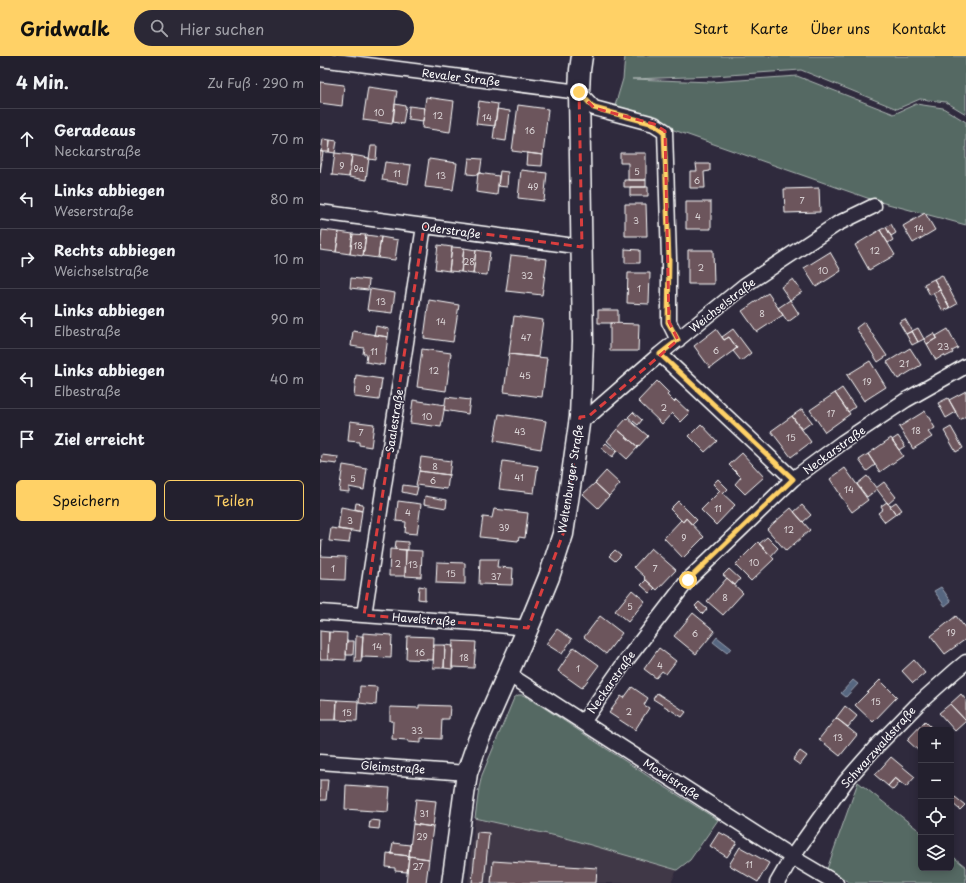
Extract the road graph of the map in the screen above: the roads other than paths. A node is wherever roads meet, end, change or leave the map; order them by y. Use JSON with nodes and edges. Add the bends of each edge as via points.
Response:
{"nodes":[{"id":1,"x":582,"y":56,"type":"edge"},
{"id":2,"x":320,"y":58,"type":"edge"},
{"id":3,"x":579,"y":92,"type":"junction"},
{"id":4,"x":874,"y":206,"type":"dead end"},
{"id":5,"x":320,"y":212,"type":"edge"},
{"id":6,"x":424,"y":226,"type":"junction"},
{"id":7,"x":582,"y":247,"type":"junction"},
{"id":8,"x":678,"y":340,"type":"junction"},
{"id":9,"x":660,"y":354,"type":"junction"},
{"id":10,"x":966,"y":366,"type":"edge"},
{"id":11,"x":580,"y":417,"type":"junction"},
{"id":12,"x":793,"y":479,"type":"junction"},
{"id":13,"x":320,"y":612,"type":"edge"},
{"id":14,"x":364,"y":615,"type":"junction"},
{"id":15,"x":528,"y":628,"type":"junction"},
{"id":16,"x":966,"y":662,"type":"edge"},
{"id":17,"x":508,"y":674,"type":"junction"},
{"id":18,"x":583,"y":722,"type":"junction"},
{"id":19,"x":320,"y":762,"type":"edge"},
{"id":20,"x":467,"y":772,"type":"junction"},
{"id":21,"x":792,"y":857,"type":"junction"},
{"id":22,"x":452,"y":883,"type":"edge"},
{"id":23,"x":777,"y":883,"type":"edge"},
{"id":24,"x":836,"y":883,"type":"edge"}],
"edges":[{"from":1,"to":3,"type":"main road","name":"Weltenburger Straße"},
{"from":2,"to":3,"type":"street","name":"Revaler Straße"},
{"from":3,"to":7,"type":"main road","name":"Weltenburger Straße"},
{"from":3,"to":8,"type":"street","via":[[594,108],[654,124],[664,131],[669,259],[668,322]]},
{"from":4,"to":8,"type":"street","name":"Weichselstraße","via":[[837,224],[745,286]]},
{"from":5,"to":6,"type":"street","name":"Oderstraße"},
{"from":6,"to":7,"type":"street","name":"Oderstraße"},
{"from":6,"to":14,"type":"street","name":"Saalestraße"},
{"from":7,"to":11,"type":"main road","name":"Weltenburger Straße","via":[[583,341]]},
{"from":8,"to":9,"type":"street","name":"Weichselstraße"},
{"from":9,"to":11,"type":"street","name":"Weichselstraße","via":[[589,416]]},
{"from":9,"to":12,"type":"street"},
{"from":10,"to":12,"type":"street","name":"Neckarstraße","via":[[906,400]]},
{"from":11,"to":15,"type":"main road","name":"Weltenburger Straße","via":[[563,534]]},
{"from":12,"to":18,"type":"street","name":"Neckarstraße","via":[[688,580]]},
{"from":13,"to":14,"type":"street","name":"Havelstraße"},
{"from":14,"to":15,"type":"street","name":"Havelstraße"},
{"from":15,"to":17,"type":"main road","name":"Weltenburger Straße"},
{"from":16,"to":21,"type":"street","name":"Schwarzwaldstraße","via":[[918,704],[874,748],[846,781]]},
{"from":17,"to":18,"type":"street","name":"Moselstraße"},
{"from":17,"to":20,"type":"main road","name":"Weltenburger Straße"},
{"from":18,"to":21,"type":"street","name":"Moselstraße"},
{"from":19,"to":20,"type":"street","name":"Gleimstraße"},
{"from":20,"to":22,"type":"main road","name":"Weltenburger Straße"},
{"from":21,"to":23,"type":"street","name":"Schwarzwaldstraße"},
{"from":21,"to":24,"type":"street","name":"Moselstraße"}]}
